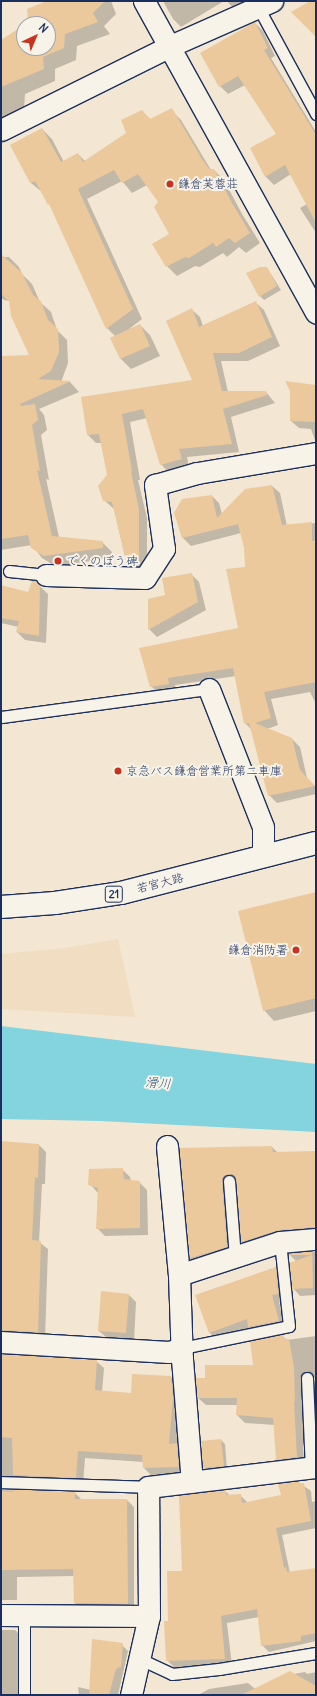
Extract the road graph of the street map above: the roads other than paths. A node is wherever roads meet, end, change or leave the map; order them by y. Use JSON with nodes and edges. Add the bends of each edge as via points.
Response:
{"nodes":[{"id":1,"x":144,"y":1,"type":"edge"},
{"id":2,"x":265,"y":4,"type":"edge"},
{"id":3,"x":168,"y":47,"type":"junction"},
{"id":4,"x":316,"y":114,"type":"edge"},
{"id":5,"x":1,"y":130,"type":"edge"},
{"id":6,"x":316,"y":313,"type":"edge"},
{"id":7,"x":316,"y":453,"type":"edge"},
{"id":8,"x":9,"y":571,"type":"dead end"},
{"id":9,"x":46,"y":575,"type":"joint"},
{"id":10,"x":209,"y":689,"type":"joint"},
{"id":11,"x":1,"y":717,"type":"edge"},
{"id":12,"x":316,"y":843,"type":"edge"},
{"id":13,"x":263,"y":856,"type":"junction"},
{"id":14,"x":1,"y":907,"type":"edge"},
{"id":15,"x":167,"y":1146,"type":"dead end"},
{"id":16,"x":229,"y":1181,"type":"dead end"},
{"id":17,"x":316,"y":1240,"type":"edge"},
{"id":18,"x":280,"y":1242,"type":"junction"},
{"id":19,"x":235,"y":1256,"type":"junction"},
{"id":20,"x":179,"y":1275,"type":"junction"},
{"id":21,"x":1,"y":1342,"type":"edge"},
{"id":22,"x":182,"y":1348,"type":"junction"},
{"id":23,"x":307,"y":1378,"type":"dead end"},
{"id":24,"x":314,"y":1467,"type":"edge"},
{"id":25,"x":1,"y":1482,"type":"edge"},
{"id":26,"x":192,"y":1482,"type":"junction"},
{"id":27,"x":148,"y":1487,"type":"junction"},
{"id":28,"x":1,"y":1615,"type":"edge"},
{"id":29,"x":24,"y":1615,"type":"junction"},
{"id":30,"x":150,"y":1616,"type":"junction"},
{"id":31,"x":316,"y":1653,"type":"edge"},
{"id":32,"x":140,"y":1659,"type":"junction"},
{"id":33,"x":24,"y":1695,"type":"edge"},
{"id":34,"x":131,"y":1695,"type":"edge"}],
"edges":[{"from":1,"to":3,"type":"street"},
{"from":2,"to":3,"type":"street"},
{"from":2,"to":4,"type":"lane"},
{"from":3,"to":5,"type":"street"},
{"from":3,"to":6,"type":"street"},
{"from":7,"to":9,"type":"street","via":[[197,473],[155,485],[164,549],[145,578]]},
{"from":8,"to":9,"type":"lane"},
{"from":10,"to":11,"type":"lane"},
{"from":10,"to":13,"type":"street","via":[[263,827]]},
{"from":12,"to":13,"type":"main road","name":"若宮大路","number":"21"},
{"from":13,"to":14,"type":"main road","name":"若宮大路","number":"21","via":[[121,893],[55,903]]},
{"from":15,"to":20,"type":"street"},
{"from":16,"to":19,"type":"lane"},
{"from":17,"to":18,"type":"street"},
{"from":18,"to":19,"type":"street"},
{"from":18,"to":22,"type":"lane","via":[[289,1326]]},
{"from":19,"to":20,"type":"street"},
{"from":20,"to":22,"type":"street"},
{"from":21,"to":22,"type":"street","via":[[169,1352]]},
{"from":22,"to":26,"type":"street"},
{"from":23,"to":24,"type":"lane"},
{"from":24,"to":26,"type":"street"},
{"from":25,"to":27,"type":"lane"},
{"from":26,"to":27,"type":"street"},
{"from":27,"to":30,"type":"street"},
{"from":28,"to":29,"type":"street"},
{"from":29,"to":30,"type":"street"},
{"from":29,"to":33,"type":"lane"},
{"from":30,"to":32,"type":"street"},
{"from":31,"to":32,"type":"lane","via":[[172,1674]]},
{"from":32,"to":34,"type":"street"}]}
